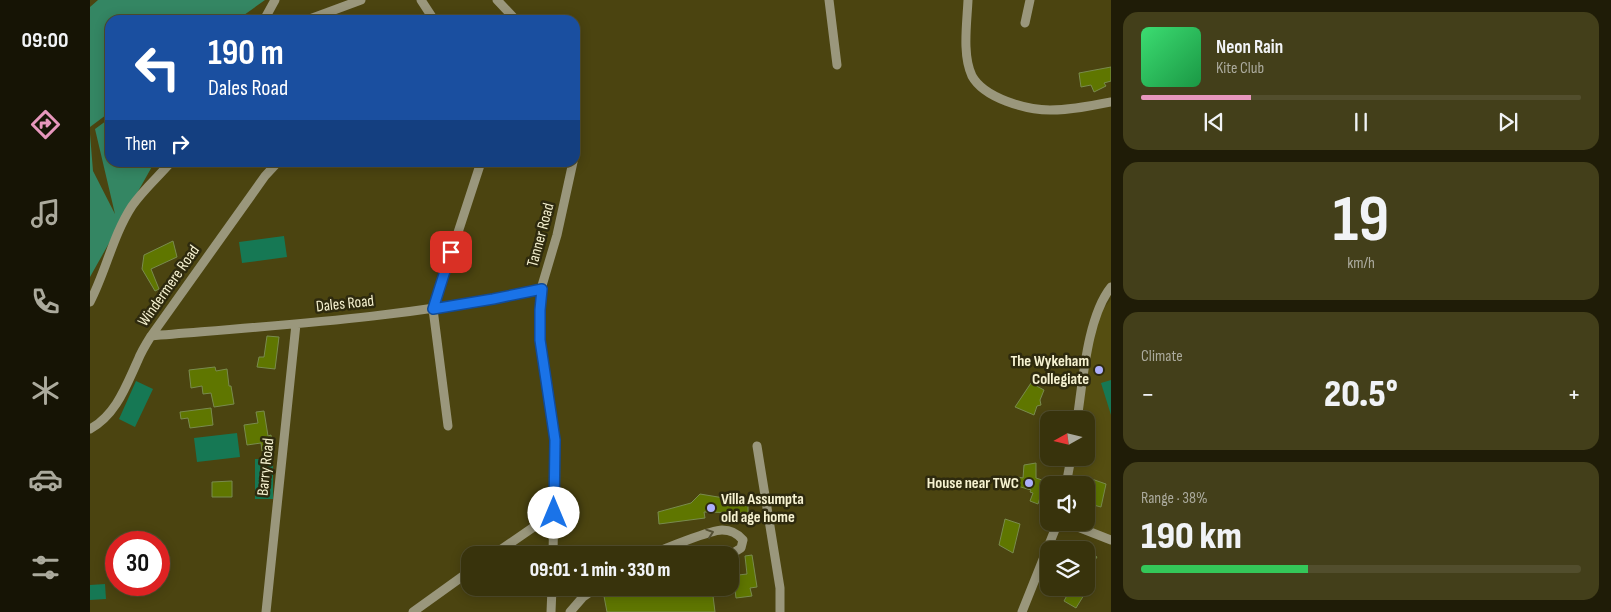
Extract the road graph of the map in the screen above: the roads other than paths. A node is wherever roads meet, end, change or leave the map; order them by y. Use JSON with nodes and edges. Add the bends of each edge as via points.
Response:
{"nodes":[{"id":1,"x":275,"y":0,"type":"edge"},
{"id":2,"x":362,"y":0,"type":"edge"},
{"id":3,"x":422,"y":0,"type":"edge"},
{"id":4,"x":497,"y":0,"type":"edge"},
{"id":5,"x":829,"y":0,"type":"edge"},
{"id":6,"x":968,"y":0,"type":"edge"},
{"id":7,"x":1030,"y":0,"type":"edge"},
{"id":8,"x":267,"y":15,"type":"edge"},
{"id":9,"x":321,"y":15,"type":"edge"},
{"id":10,"x":431,"y":15,"type":"edge"},
{"id":11,"x":511,"y":15,"type":"edge"},
{"id":12,"x":1026,"y":23,"type":"dead end"},
{"id":13,"x":837,"y":65,"type":"dead end"},
{"id":14,"x":1111,"y":102,"type":"edge"},
{"id":15,"x":166,"y":167,"type":"edge"},
{"id":16,"x":273,"y":167,"type":"edge"},
{"id":17,"x":479,"y":167,"type":"edge"},
{"id":18,"x":572,"y":167,"type":"edge"},
{"id":19,"x":1111,"y":286,"type":"edge"},
{"id":20,"x":542,"y":289,"type":"junction"},
{"id":21,"x":90,"y":302,"type":"edge"},
{"id":22,"x":433,"y":309,"type":"junction"},
{"id":23,"x":296,"y":324,"type":"junction"},
{"id":24,"x":151,"y":336,"type":"junction"},
{"id":25,"x":1079,"y":411,"type":"edge"},
{"id":26,"x":448,"y":426,"type":"dead end"},
{"id":27,"x":90,"y":429,"type":"edge"},
{"id":28,"x":757,"y":446,"type":"dead end"},
{"id":29,"x":554,"y":513,"type":"junction"},
{"id":30,"x":1054,"y":531,"type":"edge"},
{"id":31,"x":1088,"y":531,"type":"edge"},
{"id":32,"x":1111,"y":540,"type":"edge"},
{"id":33,"x":506,"y":546,"type":"edge"},
{"id":34,"x":553,"y":546,"type":"edge"},
{"id":35,"x":676,"y":546,"type":"edge"},
{"id":36,"x":739,"y":549,"type":"edge"},
{"id":37,"x":461,"y":577,"type":"edge"},
{"id":38,"x":552,"y":596,"type":"edge"},
{"id":39,"x":584,"y":596,"type":"edge"},
{"id":40,"x":266,"y":612,"type":"edge"},
{"id":41,"x":412,"y":612,"type":"edge"},
{"id":42,"x":551,"y":612,"type":"edge"},
{"id":43,"x":570,"y":612,"type":"edge"},
{"id":44,"x":780,"y":612,"type":"edge"},
{"id":45,"x":1022,"y":612,"type":"edge"}],
"edges":[{"from":1,"to":8,"type":"street"},
{"from":2,"to":9,"type":"street"},
{"from":3,"to":10,"type":"street"},
{"from":4,"to":11,"type":"street"},
{"from":5,"to":13,"type":"street"},
{"from":6,"to":14,"type":"street","via":[[966,43],[969,66],[979,86],[994,96],[1048,110]]},
{"from":7,"to":12,"type":"street"},
{"from":15,"to":21,"type":"street","via":[[132,206]]},
{"from":16,"to":24,"type":"street","name":"Windermere Road"},
{"from":17,"to":22,"type":"street"},
{"from":18,"to":20,"type":"street","name":"Tanner Road"},
{"from":19,"to":25,"type":"street","via":[[1099,307],[1093,327]]},
{"from":20,"to":22,"type":"street","name":"Dales Road"},
{"from":20,"to":29,"type":"street","name":"Tanner Road","via":[[540,340],[555,440]]},
{"from":22,"to":23,"type":"street","name":"Dales Road"},
{"from":22,"to":26,"type":"street"},
{"from":23,"to":24,"type":"street","name":"Dales Road"},
{"from":23,"to":40,"type":"street","name":"Barry Road"},
{"from":24,"to":27,"type":"street","name":"Windermere Road","via":[[112,411]]},
{"from":28,"to":44,"type":"street","via":[[780,588]]},
{"from":29,"to":33,"type":"street"},
{"from":29,"to":34,"type":"street","name":"Tanner Road"},
{"from":30,"to":45,"type":"street"},
{"from":31,"to":32,"type":"street"},
{"from":35,"to":36,"type":"street","one_way":true,"via":[[717,530],[730,531],[741,537],[744,543]]},
{"from":37,"to":41,"type":"street"},
{"from":38,"to":42,"type":"street"},
{"from":39,"to":43,"type":"street"}]}
